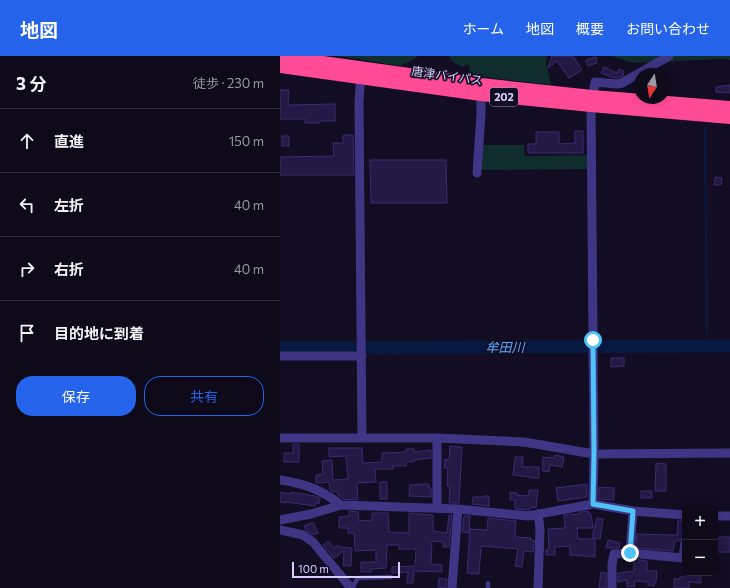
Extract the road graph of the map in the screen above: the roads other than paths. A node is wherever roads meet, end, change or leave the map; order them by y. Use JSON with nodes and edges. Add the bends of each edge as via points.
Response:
{"nodes":[{"id":1,"x":280,"y":56,"type":"edge"},
{"id":2,"x":669,"y":56,"type":"edge"},
{"id":3,"x":280,"y":67,"type":"edge"},
{"id":4,"x":361,"y":74,"type":"junction"},
{"id":5,"x":480,"y":95,"type":"junction"},
{"id":6,"x":592,"y":101,"type":"junction"},
{"id":7,"x":730,"y":107,"type":"edge"},
{"id":8,"x":730,"y":118,"type":"edge"},
{"id":9,"x":477,"y":173,"type":"dead end"},
{"id":10,"x":362,"y":355,"type":"junction"},
{"id":11,"x":280,"y":356,"type":"edge"},
{"id":12,"x":280,"y":438,"type":"edge"},
{"id":13,"x":362,"y":438,"type":"junction"},
{"id":14,"x":437,"y":438,"type":"junction"},
{"id":15,"x":730,"y":453,"type":"edge"},
{"id":16,"x":594,"y":454,"type":"junction"},
{"id":17,"x":280,"y":480,"type":"edge"},
{"id":18,"x":593,"y":504,"type":"junction"},
{"id":19,"x":341,"y":505,"type":"junction"},
{"id":20,"x":437,"y":508,"type":"junction"},
{"id":21,"x":458,"y":509,"type":"junction"},
{"id":22,"x":633,"y":511,"type":"junction"},
{"id":23,"x":538,"y":514,"type":"junction"},
{"id":24,"x":682,"y":515,"type":"edge"},
{"id":25,"x":718,"y":516,"type":"edge"},
{"id":26,"x":730,"y":516,"type":"edge"},
{"id":27,"x":280,"y":520,"type":"edge"},
{"id":28,"x":280,"y":530,"type":"edge"},
{"id":29,"x":630,"y":553,"type":"junction"},
{"id":30,"x":682,"y":558,"type":"edge"},
{"id":31,"x":391,"y":577,"type":"dead end"},
{"id":32,"x":351,"y":588,"type":"edge"},
{"id":33,"x":452,"y":588,"type":"edge"},
{"id":34,"x":538,"y":588,"type":"edge"},
{"id":35,"x":612,"y":588,"type":"edge"}],
"edges":[{"from":1,"to":4,"type":"highway","name":"唐津バイパス","number":"202"},
{"from":2,"to":6,"type":"street","via":[[622,83],[594,82]]},
{"from":3,"to":4,"type":"highway","name":"唐津バイパス","number":"202"},
{"from":4,"to":5,"type":"highway","name":"唐津バイパス","number":"202"},
{"from":4,"to":6,"type":"highway","name":"唐津バイパス","number":"202","via":[[481,84]]},
{"from":4,"to":10,"type":"street","via":[[359,103]]},
{"from":5,"to":6,"type":"highway","name":"唐津バイパス","number":"202"},
{"from":5,"to":9,"type":"street"},
{"from":6,"to":7,"type":"highway","name":"唐津バイパス","number":"202"},
{"from":6,"to":8,"type":"highway","name":"唐津バイパス","number":"202"},
{"from":6,"to":16,"type":"street"},
{"from":10,"to":11,"type":"street"},
{"from":10,"to":13,"type":"street"},
{"from":12,"to":13,"type":"street"},
{"from":13,"to":14,"type":"street"},
{"from":14,"to":16,"type":"street","via":[[524,442]]},
{"from":14,"to":20,"type":"street"},
{"from":15,"to":16,"type":"street"},
{"from":16,"to":18,"type":"street"},
{"from":17,"to":19,"type":"street","via":[[303,484],[328,495]]},
{"from":18,"to":22,"type":"street"},
{"from":18,"to":23,"type":"street"},
{"from":19,"to":20,"type":"street"},
{"from":19,"to":27,"type":"street"},
{"from":20,"to":21,"type":"street"},
{"from":21,"to":23,"type":"street","via":[[528,516]]},
{"from":21,"to":33,"type":"street"},
{"from":22,"to":24,"type":"street"},
{"from":22,"to":29,"type":"street"},
{"from":23,"to":34,"type":"street"},
{"from":25,"to":26,"type":"street"},
{"from":28,"to":32,"type":"street","via":[[303,535],[313,542]]},
{"from":29,"to":30,"type":"street"},
{"from":29,"to":35,"type":"street","via":[[614,554]]},
{"from":31,"to":32,"type":"lane","via":[[358,578]]}]}
